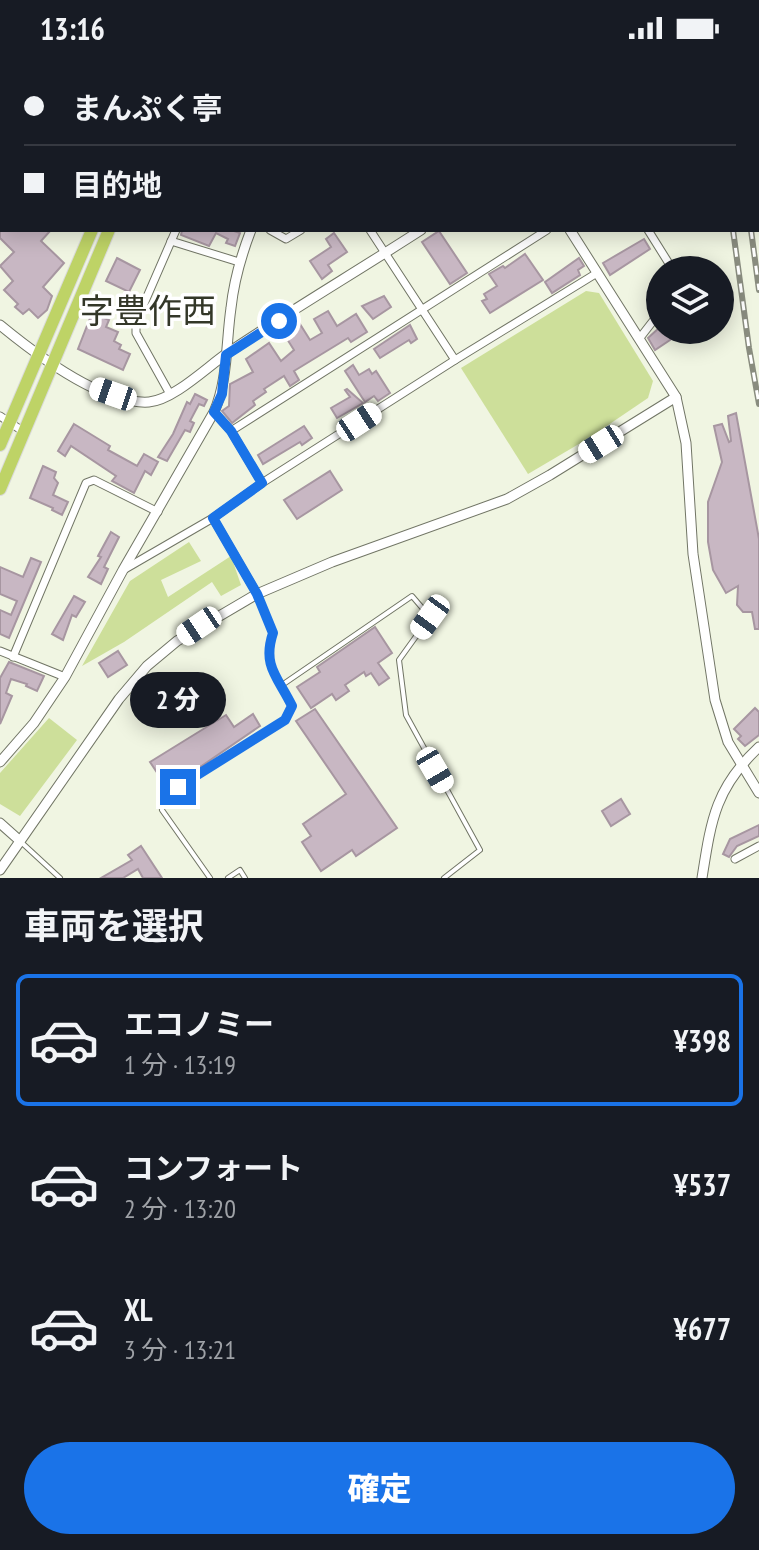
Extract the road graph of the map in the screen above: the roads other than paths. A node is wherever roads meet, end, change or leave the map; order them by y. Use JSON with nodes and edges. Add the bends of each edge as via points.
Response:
{"nodes":[{"id":1,"x":91,"y":232,"type":"edge"},
{"id":2,"x":108,"y":232,"type":"edge"},
{"id":3,"x":175,"y":232,"type":"edge"},
{"id":4,"x":250,"y":232,"type":"edge"},
{"id":5,"x":274,"y":232,"type":"edge"},
{"id":6,"x":298,"y":232,"type":"edge"},
{"id":7,"x":371,"y":232,"type":"edge"},
{"id":8,"x":418,"y":232,"type":"edge"},
{"id":9,"x":544,"y":232,"type":"edge"},
{"id":10,"x":571,"y":232,"type":"edge"},
{"id":11,"x":649,"y":232,"type":"edge"},
{"id":12,"x":171,"y":241,"type":"junction"},
{"id":13,"x":385,"y":253,"type":"junction"},
{"id":14,"x":664,"y":256,"type":"edge"},
{"id":15,"x":239,"y":262,"type":"junction"},
{"id":16,"x":597,"y":273,"type":"junction"},
{"id":17,"x":421,"y":309,"type":"junction"},
{"id":18,"x":0,"y":325,"type":"edge"},
{"id":19,"x":646,"y":330,"type":"edge"},
{"id":20,"x":639,"y":339,"type":"junction"},
{"id":21,"x":226,"y":355,"type":"junction"},
{"id":22,"x":38,"y":357,"type":"junction"},
{"id":23,"x":455,"y":360,"type":"junction"},
{"id":24,"x":51,"y":365,"type":"junction"},
{"id":25,"x":170,"y":394,"type":"junction"},
{"id":26,"x":676,"y":397,"type":"junction"},
{"id":27,"x":214,"y":412,"type":"junction"},
{"id":28,"x":5,"y":420,"type":"edge"},
{"id":29,"x":231,"y":431,"type":"junction"},
{"id":30,"x":24,"y":432,"type":"junction"},
{"id":31,"x":0,"y":445,"type":"edge"},
{"id":32,"x":262,"y":483,"type":"junction"},
{"id":33,"x":0,"y":489,"type":"edge"},
{"id":34,"x":158,"y":512,"type":"junction"},
{"id":35,"x":213,"y":518,"type":"junction"},
{"id":36,"x":123,"y":570,"type":"junction"},
{"id":37,"x":257,"y":594,"type":"junction"},
{"id":38,"x":0,"y":651,"type":"edge"},
{"id":39,"x":13,"y":657,"type":"junction"},
{"id":40,"x":65,"y":677,"type":"junction"},
{"id":41,"x":282,"y":685,"type":"junction"},
{"id":42,"x":759,"y":747,"type":"edge"},
{"id":43,"x":0,"y":762,"type":"edge"},
{"id":44,"x":741,"y":765,"type":"junction"},
{"id":45,"x":178,"y":787,"type":"dead end"},
{"id":46,"x":759,"y":793,"type":"edge"},
{"id":47,"x":162,"y":810,"type":"dead end"},
{"id":48,"x":0,"y":823,"type":"edge"},
{"id":49,"x":19,"y":840,"type":"junction"},
{"id":50,"x":759,"y":846,"type":"edge"},
{"id":51,"x":735,"y":859,"type":"dead end"},
{"id":52,"x":0,"y":870,"type":"edge"},
{"id":53,"x":60,"y":878,"type":"edge"},
{"id":54,"x":210,"y":878,"type":"edge"},
{"id":55,"x":228,"y":878,"type":"edge"},
{"id":56,"x":245,"y":878,"type":"edge"},
{"id":57,"x":444,"y":878,"type":"edge"},
{"id":58,"x":702,"y":878,"type":"edge"}],
"edges":[{"from":1,"to":22,"type":"highway"},
{"from":2,"to":24,"type":"highway"},
{"from":3,"to":12,"type":"street"},
{"from":4,"to":15,"type":"street"},
{"from":5,"to":6,"type":"street","via":[[286,239]]},
{"from":7,"to":13,"type":"street"},
{"from":8,"to":13,"type":"street"},
{"from":9,"to":17,"type":"street"},
{"from":10,"to":16,"type":"street"},
{"from":11,"to":14,"type":"street"},
{"from":12,"to":15,"type":"street"},
{"from":12,"to":25,"type":"street","via":[[136,322],[136,333]]},
{"from":13,"to":17,"type":"street"},
{"from":13,"to":21,"type":"street"},
{"from":15,"to":21,"type":"street"},
{"from":16,"to":20,"type":"street"},
{"from":16,"to":23,"type":"street"},
{"from":17,"to":23,"type":"street"},
{"from":17,"to":29,"type":"street"},
{"from":18,"to":22,"type":"street"},
{"from":19,"to":20,"type":"street"},
{"from":20,"to":26,"type":"street"},
{"from":21,"to":25,"type":"street"},
{"from":21,"to":27,"type":"street","via":[[222,394]]},
{"from":22,"to":24,"type":"street"},
{"from":22,"to":28,"type":"highway"},
{"from":23,"to":32,"type":"street"},
{"from":24,"to":25,"type":"street","via":[[130,400],[152,402]]},
{"from":24,"to":30,"type":"highway"},
{"from":26,"to":37,"type":"street","via":[[507,499]]},
{"from":26,"to":44,"type":"street","via":[[686,443],[693,554],[715,700]]},
{"from":27,"to":29,"type":"street"},
{"from":27,"to":34,"type":"street"},
{"from":28,"to":30,"type":"street"},
{"from":28,"to":31,"type":"highway"},
{"from":29,"to":32,"type":"street"},
{"from":30,"to":33,"type":"highway"},
{"from":32,"to":35,"type":"street"},
{"from":34,"to":36,"type":"street"},
{"from":34,"to":39,"type":"street","via":[[94,480],[86,483]]},
{"from":35,"to":36,"type":"street"},
{"from":35,"to":37,"type":"street"},
{"from":36,"to":40,"type":"street"},
{"from":37,"to":41,"type":"lane","via":[[273,633],[269,665]]},
{"from":37,"to":49,"type":"street","via":[[199,626],[147,666]]},
{"from":38,"to":39,"type":"street"},
{"from":39,"to":40,"type":"street"},
{"from":40,"to":43,"type":"street"},
{"from":41,"to":45,"type":"lane","via":[[292,706],[285,720]]},
{"from":41,"to":57,"type":"lane","via":[[412,596],[430,617],[399,660],[406,715],[480,850]]},
{"from":42,"to":44,"type":"street"},
{"from":44,"to":46,"type":"street"},
{"from":44,"to":58,"type":"street","via":[[712,817]]},
{"from":47,"to":54,"type":"lane"},
{"from":48,"to":49,"type":"street"},
{"from":49,"to":52,"type":"street"},
{"from":49,"to":53,"type":"lane"},
{"from":50,"to":51,"type":"street"},
{"from":55,"to":56,"type":"lane","via":[[240,870]]}]}
